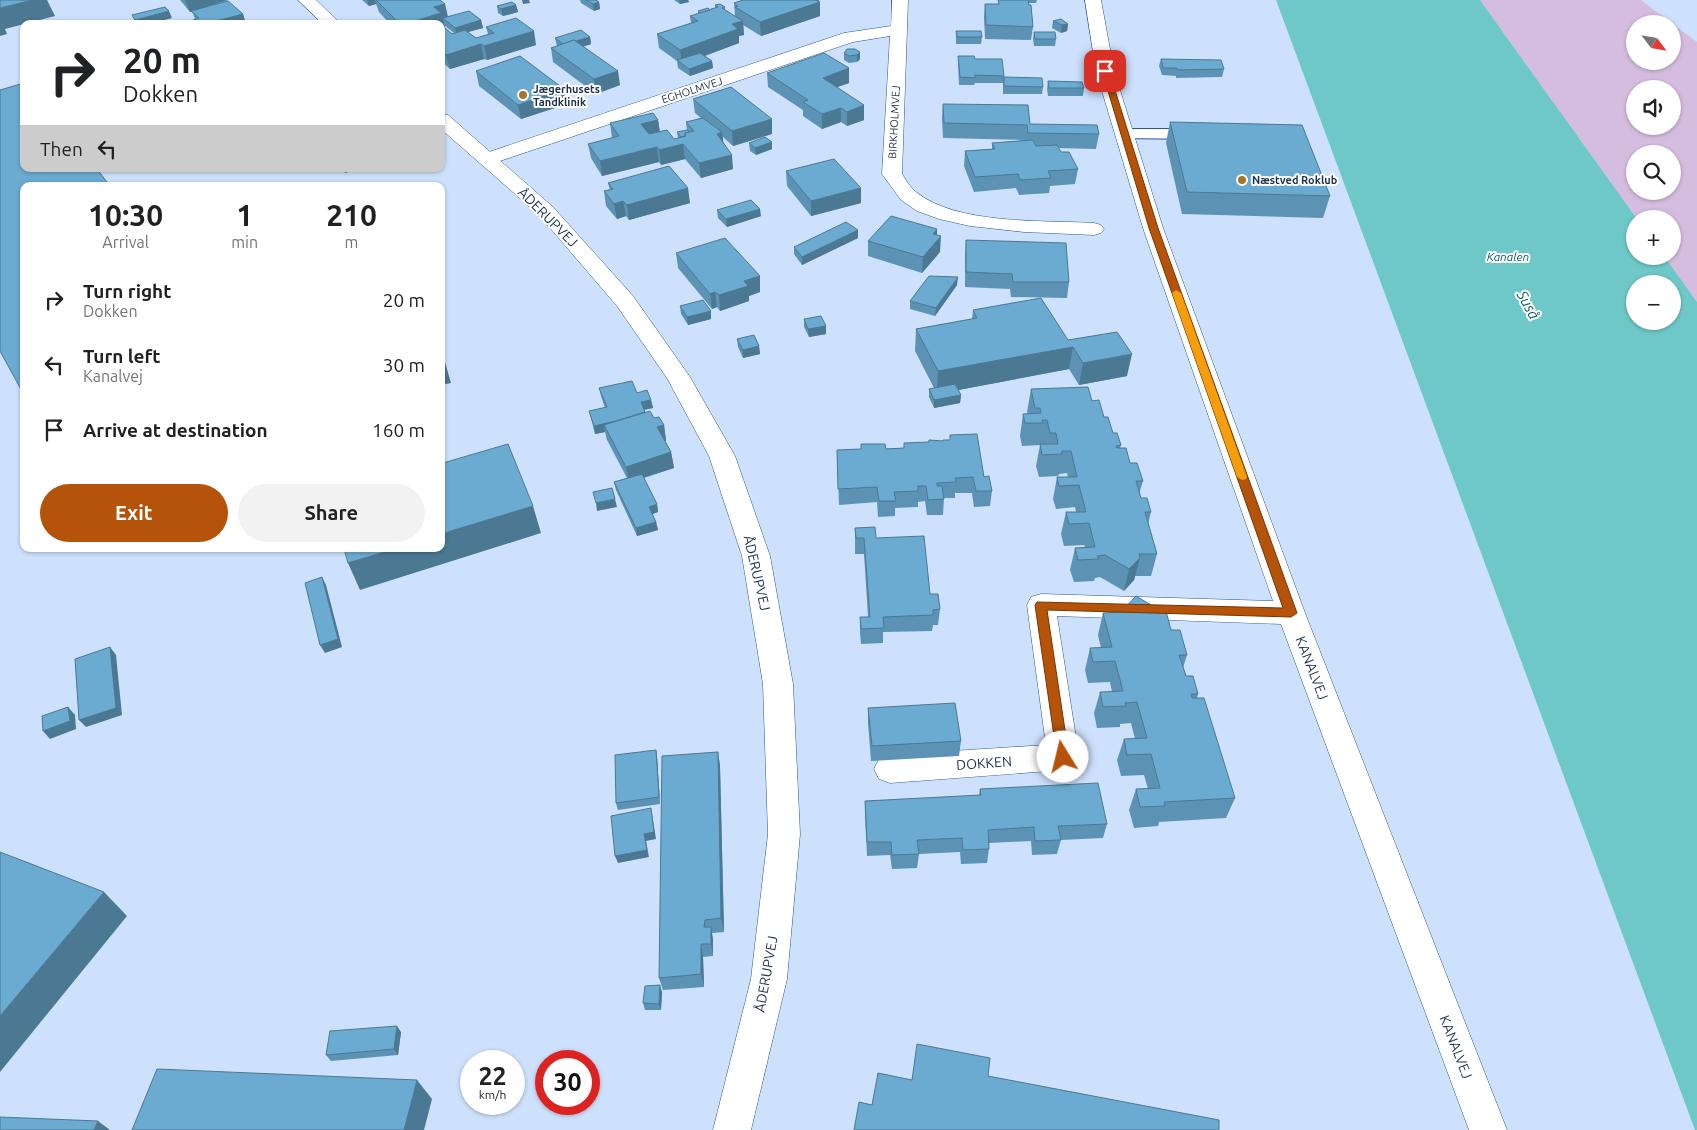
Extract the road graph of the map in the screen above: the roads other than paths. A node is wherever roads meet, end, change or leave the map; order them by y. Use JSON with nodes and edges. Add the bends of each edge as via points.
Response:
{"nodes":[{"id":1,"x":306,"y":0,"type":"edge"},
{"id":2,"x":900,"y":0,"type":"edge"},
{"id":3,"x":1093,"y":0,"type":"edge"},
{"id":4,"x":328,"y":20,"type":"edge"},
{"id":5,"x":898,"y":30,"type":"junction"},
{"id":6,"x":445,"y":122,"type":"edge"},
{"id":7,"x":1124,"y":134,"type":"junction"},
{"id":8,"x":1202,"y":134,"type":"edge"},
{"id":9,"x":487,"y":159,"type":"junction"},
{"id":10,"x":1094,"y":229,"type":"dead end"},
{"id":11,"x":1291,"y":613,"type":"junction"},
{"id":12,"x":890,"y":769,"type":"edge"},
{"id":13,"x":732,"y":1130,"type":"edge"},
{"id":14,"x":1488,"y":1130,"type":"edge"}],
"edges":[{"from":1,"to":4,"type":"street"},
{"from":2,"to":5,"type":"street","name":"BIRKHOLMVEJ"},
{"from":3,"to":7,"type":"street","name":"KANALVEJ","via":[[1105,71]]},
{"from":5,"to":9,"type":"street","name":"EGHOLMVEJ","via":[[850,37]]},
{"from":5,"to":10,"type":"street","name":"BIRKHOLMVEJ","via":[[892,174],[908,196],[936,212],[977,222]]},
{"from":6,"to":9,"type":"street","name":"ÅDERUPVEJ"},
{"from":7,"to":8,"type":"lane"},
{"from":7,"to":11,"type":"street","name":"KANALVEJ","via":[[1153,228]]},
{"from":9,"to":13,"type":"street","name":"ÅDERUPVEJ","via":[[546,211],[625,301],[678,377],[722,456],[756,556],[778,684],[784,834],[768,979]]},
{"from":11,"to":12,"type":"street","name":"DOKKEN","via":[[1041,605],[1063,757]]},
{"from":11,"to":14,"type":"street","name":"KANALVEJ"}]}
